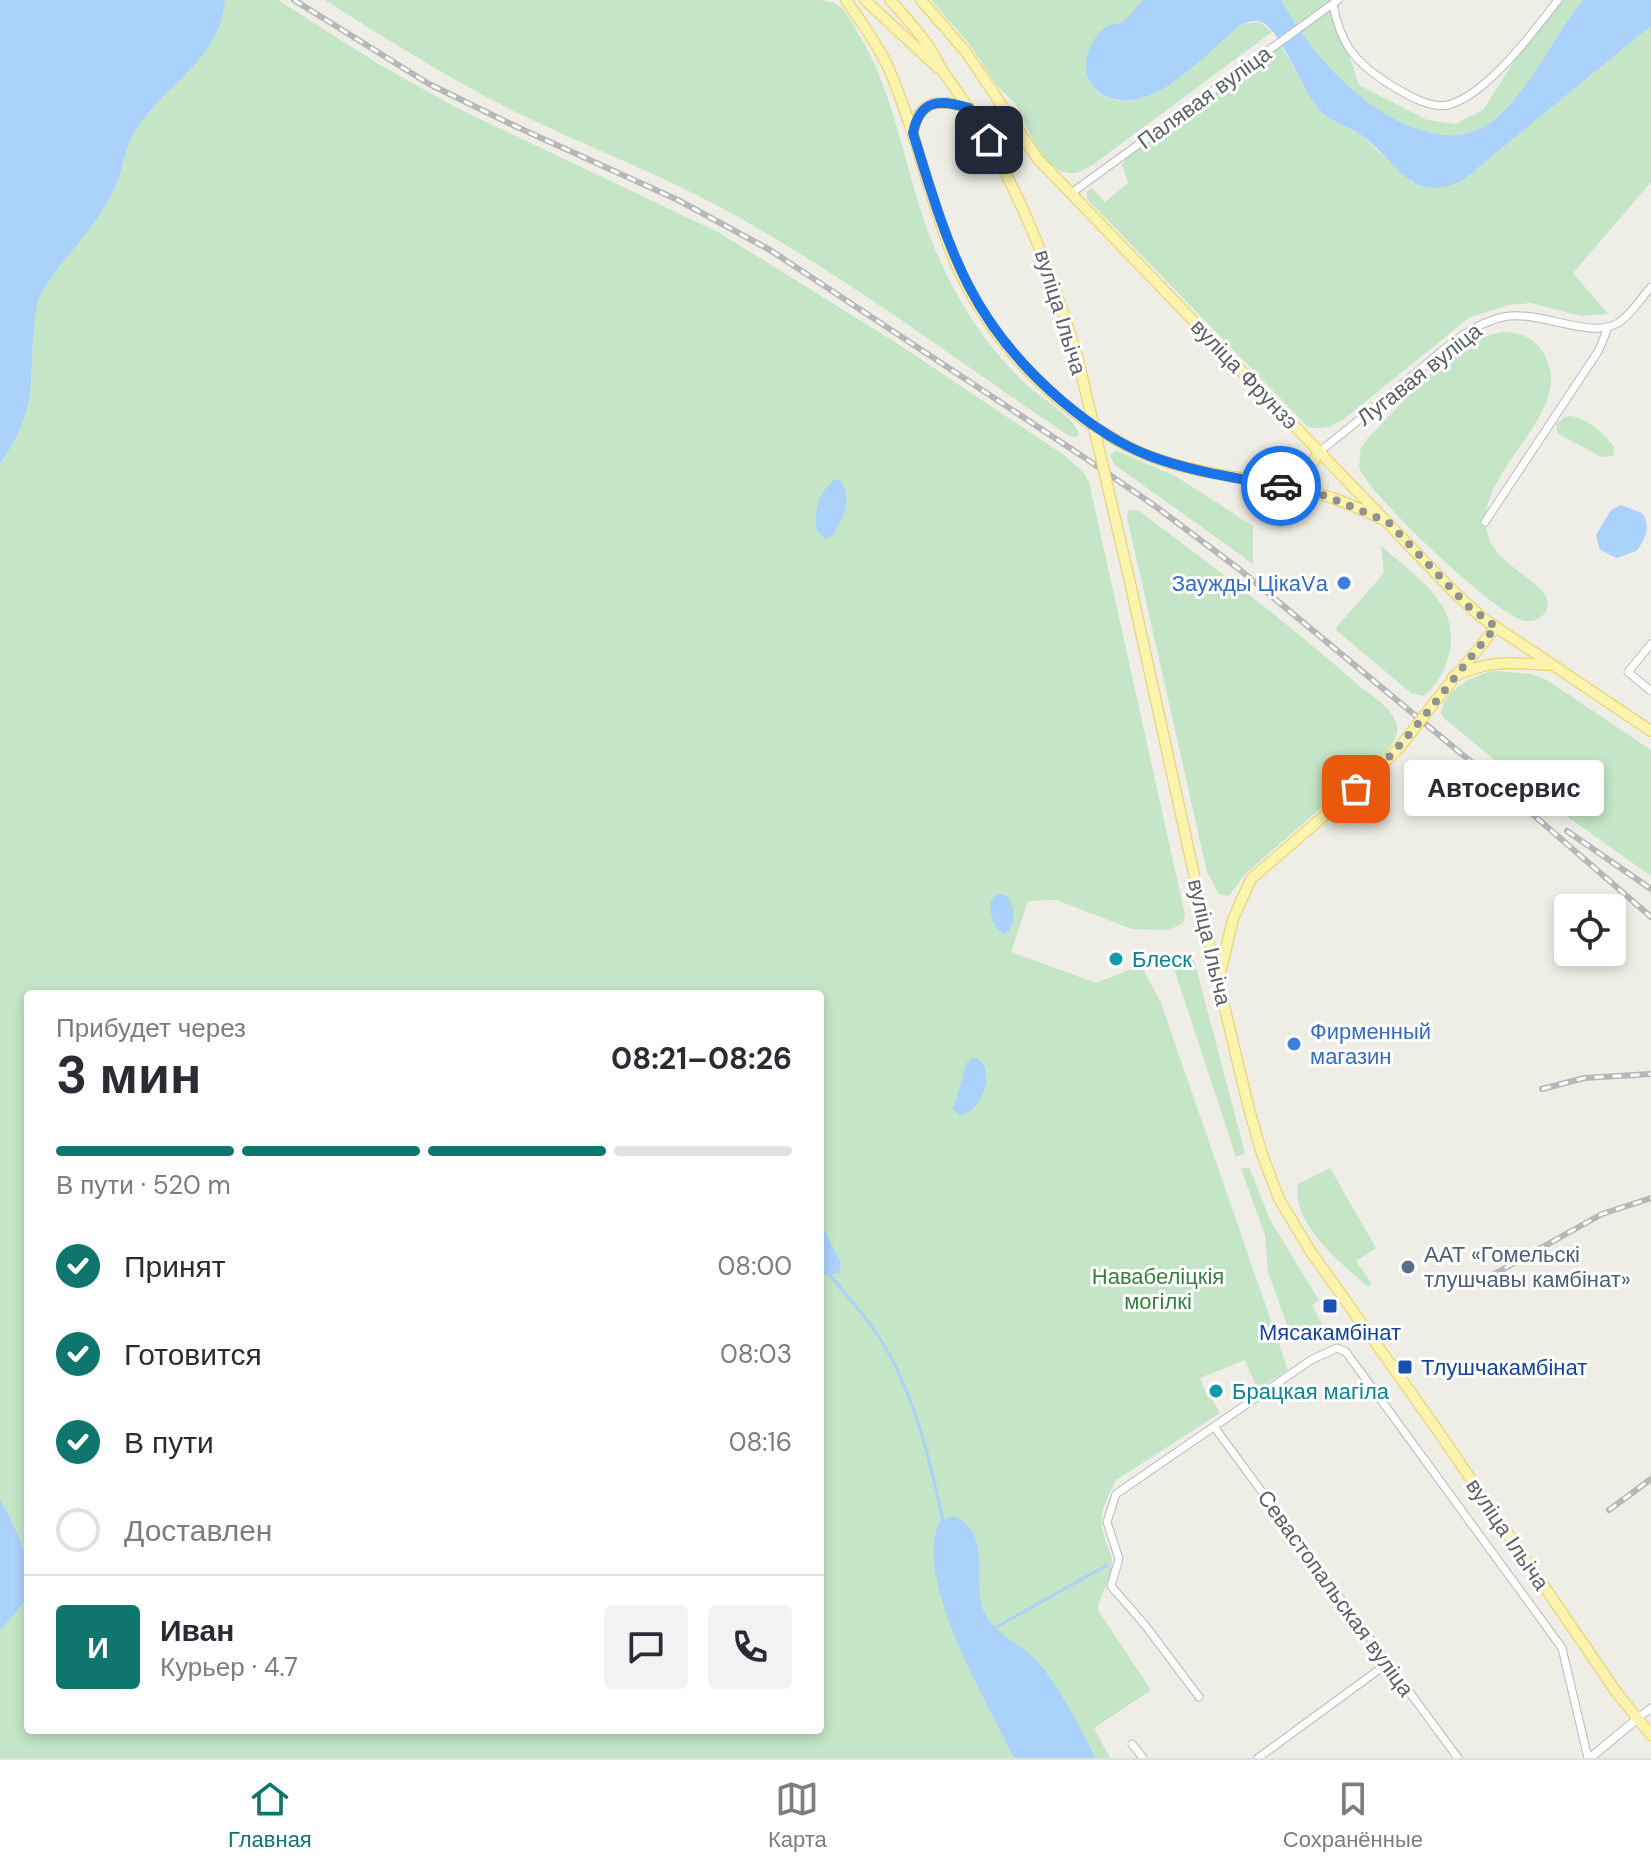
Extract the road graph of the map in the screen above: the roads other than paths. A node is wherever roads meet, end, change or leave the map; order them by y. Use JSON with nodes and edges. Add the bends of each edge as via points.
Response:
{"nodes":[{"id":1,"x":846,"y":0,"type":"edge"},
{"id":2,"x":865,"y":0,"type":"edge"},
{"id":3,"x":890,"y":0,"type":"edge"},
{"id":4,"x":921,"y":0,"type":"edge"},
{"id":5,"x":1558,"y":0,"type":"edge"},
{"id":6,"x":1336,"y":2,"type":"edge"},
{"id":7,"x":942,"y":70,"type":"junction"},
{"id":8,"x":969,"y":108,"type":"junction"},
{"id":9,"x":913,"y":133,"type":"junction"},
{"id":10,"x":1070,"y":194,"type":"junction"},
{"id":11,"x":1651,"y":287,"type":"edge"},
{"id":12,"x":1608,"y":327,"type":"junction"},
{"id":13,"x":1320,"y":451,"type":"junction"},
{"id":14,"x":1295,"y":489,"type":"junction"},
{"id":15,"x":1388,"y":522,"type":"junction"},
{"id":16,"x":1485,"y":522,"type":"dead end"},
{"id":17,"x":1496,"y":627,"type":"junction"},
{"id":18,"x":1651,"y":644,"type":"edge"},
{"id":19,"x":1553,"y":665,"type":"junction"},
{"id":20,"x":1453,"y":677,"type":"junction"},
{"id":21,"x":1651,"y":691,"type":"edge"},
{"id":22,"x":1651,"y":731,"type":"edge"},
{"id":23,"x":1218,"y":980,"type":"junction"},
{"id":24,"x":1215,"y":1428,"type":"junction"},
{"id":25,"x":1388,"y":1663,"type":"junction"},
{"id":26,"x":1199,"y":1697,"type":"dead end"},
{"id":27,"x":1651,"y":1708,"type":"edge"},
{"id":28,"x":1637,"y":1719,"type":"junction"},
{"id":29,"x":1651,"y":1735,"type":"edge"},
{"id":30,"x":1132,"y":1744,"type":"dead end"},
{"id":31,"x":1143,"y":1758,"type":"edge"},
{"id":32,"x":1258,"y":1758,"type":"edge"},
{"id":33,"x":1458,"y":1758,"type":"edge"},
{"id":34,"x":1589,"y":1758,"type":"edge"}],
"edges":[{"from":1,"to":9,"type":"main road","via":[[887,65]]},
{"from":2,"to":7,"type":"main road","name":"вуліца Ільіча"},
{"from":3,"to":7,"type":"main road","name":"вуліца Ільіча"},
{"from":4,"to":10,"type":"main road","name":"вуліца Фрунзэ","via":[[966,52],[1037,158]]},
{"from":5,"to":6,"type":"street","via":[[1506,63],[1448,105],[1427,103],[1363,66],[1345,43]]},
{"from":6,"to":10,"type":"street","name":"Палявая вуліца"},
{"from":7,"to":8,"type":"main road","name":"вуліца Ільіча"},
{"from":8,"to":9,"type":"main road","via":[[931,104],[920,112]]},
{"from":8,"to":23,"type":"main road","name":"вуліца Ільіча","bridge":true,"via":[[1039,241],[1078,359]]},
{"from":9,"to":14,"type":"main road","via":[[941,224],[968,288],[988,322],[1041,383],[1109,436],[1147,455]]},
{"from":10,"to":13,"type":"main road","name":"вуліца Фрунзэ"},
{"from":11,"to":12,"type":"street"},
{"from":12,"to":13,"type":"street","name":"Лугавая вуліца","via":[[1530,315],[1487,322],[1457,340]]},
{"from":12,"to":16,"type":"street","via":[[1599,350]]},
{"from":13,"to":14,"type":"main road"},
{"from":13,"to":15,"type":"main road","name":"вуліца Фрунзэ"},
{"from":14,"to":15,"type":"main road"},
{"from":15,"to":17,"type":"main road","name":"вуліца Фрунзэ","via":[[1468,606]]},
{"from":17,"to":19,"type":"main road","name":"вуліца Фрунзэ"},
{"from":17,"to":20,"type":"main road"},
{"from":18,"to":21,"type":"street","via":[[1628,672]]},
{"from":19,"to":20,"type":"main road","via":[[1495,662]]},
{"from":19,"to":22,"type":"main road","name":"вуліца Фрунзэ"},
{"from":20,"to":23,"type":"main road","bridge":true,"via":[[1399,748],[1251,879],[1233,919]]},
{"from":23,"to":28,"type":"main road","name":"вуліца Ільіча","via":[[1262,1154],[1279,1199]]},
{"from":24,"to":25,"type":"street","name":"Севастопальская вуліца"},
{"from":24,"to":26,"type":"street","via":[[1116,1494],[1107,1522],[1119,1559],[1111,1586]]},
{"from":24,"to":34,"type":"street","name":"вуліца Ільіча","via":[[1311,1360],[1337,1348],[1346,1352],[1562,1648]]},
{"from":25,"to":32,"type":"street"},
{"from":25,"to":33,"type":"street","name":"Севастопальская вуліца"},
{"from":27,"to":28,"type":"street"},
{"from":28,"to":29,"type":"main road","name":"вуліца Ільіча"},
{"from":28,"to":34,"type":"street"},
{"from":30,"to":31,"type":"street"}]}
